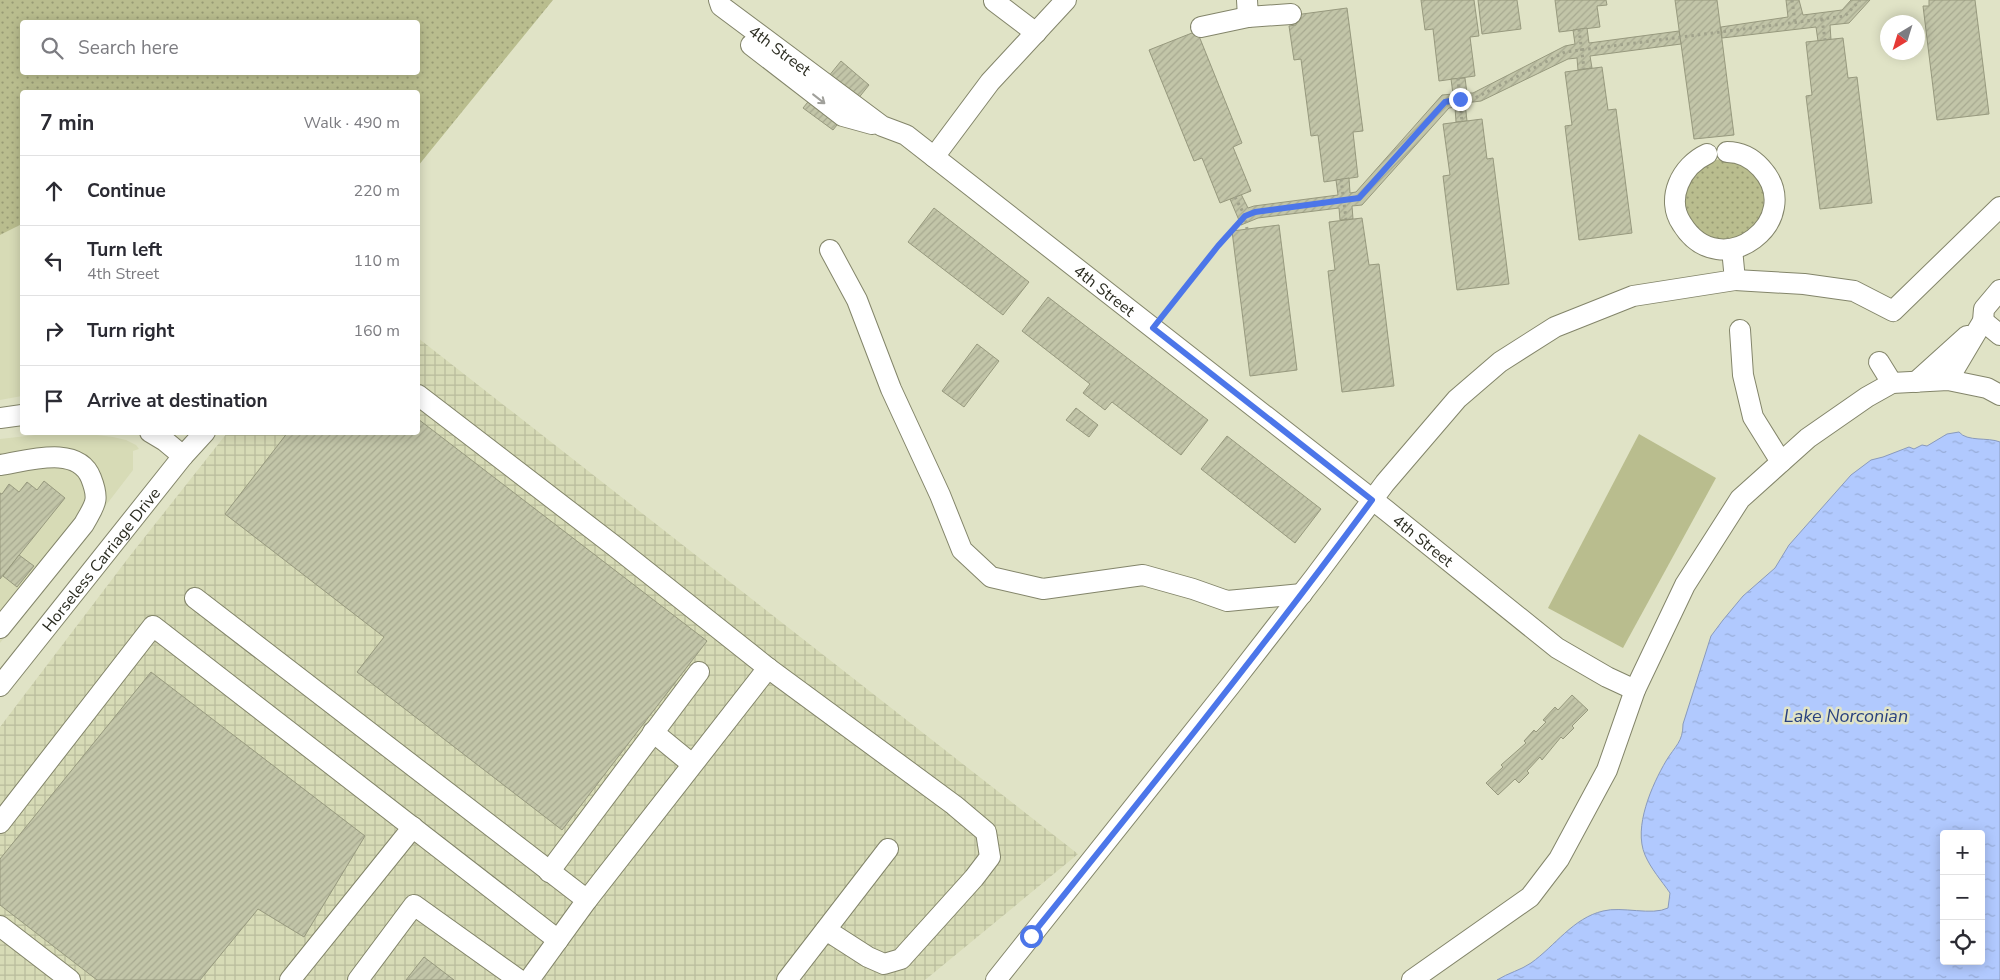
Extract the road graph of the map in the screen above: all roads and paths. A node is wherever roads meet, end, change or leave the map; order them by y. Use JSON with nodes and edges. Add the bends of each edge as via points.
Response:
{"nodes":[{"id":1,"x":1066,"y":0,"type":"edge"},
{"id":2,"x":1792,"y":0,"type":"edge"},
{"id":3,"x":1860,"y":0,"type":"edge"},
{"id":4,"x":994,"y":1,"type":"edge"},
{"id":5,"x":722,"y":2,"type":"edge"},
{"id":6,"x":1248,"y":9,"type":"edge"},
{"id":7,"x":1291,"y":14,"type":"dead end"},
{"id":8,"x":1822,"y":19,"type":"junction"},
{"id":9,"x":1795,"y":22,"type":"junction"},
{"id":10,"x":1201,"y":28,"type":"dead end"},
{"id":11,"x":1579,"y":29,"type":"dead end"},
{"id":12,"x":1036,"y":33,"type":"junction"},
{"id":13,"x":1825,"y":40,"type":"dead end"},
{"id":14,"x":1583,"y":50,"type":"junction"},
{"id":15,"x":1584,"y":69,"type":"dead end"},
{"id":16,"x":1458,"y":78,"type":"dead end"},
{"id":17,"x":1460,"y":99,"type":"junction"},
{"id":18,"x":1462,"y":122,"type":"dead end"},
{"id":19,"x":906,"y":135,"type":"junction"},
{"id":20,"x":1727,"y":152,"type":"dead end"},
{"id":21,"x":1707,"y":154,"type":"dead end"},
{"id":22,"x":934,"y":157,"type":"junction"},
{"id":23,"x":1341,"y":179,"type":"dead end"},
{"id":24,"x":1235,"y":197,"type":"dead end"},
{"id":25,"x":1344,"y":200,"type":"junction"},
{"id":26,"x":2000,"y":207,"type":"edge"},
{"id":27,"x":1245,"y":216,"type":"junction"},
{"id":28,"x":1346,"y":220,"type":"dead end"},
{"id":29,"x":1247,"y":229,"type":"dead end"},
{"id":30,"x":1732,"y":249,"type":"junction"},
{"id":31,"x":830,"y":250,"type":"dead end"},
{"id":32,"x":1735,"y":280,"type":"junction"},
{"id":33,"x":2000,"y":290,"type":"edge"},
{"id":34,"x":1983,"y":322,"type":"junction"},
{"id":35,"x":1153,"y":328,"type":"junction"},
{"id":36,"x":1740,"y":330,"type":"dead end"},
{"id":37,"x":2000,"y":335,"type":"edge"},
{"id":38,"x":1879,"y":362,"type":"dead end"},
{"id":39,"x":1948,"y":380,"type":"junction"},
{"id":40,"x":1916,"y":382,"type":"junction"},
{"id":41,"x":1892,"y":383,"type":"junction"},
{"id":42,"x":2000,"y":395,"type":"edge"},
{"id":43,"x":420,"y":397,"type":"edge"},
{"id":44,"x":20,"y":415,"type":"edge"},
{"id":45,"x":0,"y":418,"type":"edge"},
{"id":46,"x":155,"y":435,"type":"edge"},
{"id":47,"x":202,"y":435,"type":"edge"},
{"id":48,"x":183,"y":456,"type":"junction"},
{"id":49,"x":1781,"y":462,"type":"junction"},
{"id":50,"x":0,"y":464,"type":"edge"},
{"id":51,"x":1372,"y":500,"type":"junction"},
{"id":52,"x":1302,"y":594,"type":"junction"},
{"id":53,"x":194,"y":598,"type":"dead end"},
{"id":54,"x":0,"y":628,"type":"edge"},
{"id":55,"x":768,"y":668,"type":"junction"},
{"id":56,"x":700,"y":672,"type":"dead end"},
{"id":57,"x":0,"y":686,"type":"edge"},
{"id":58,"x":1635,"y":690,"type":"junction"},
{"id":59,"x":653,"y":732,"type":"junction"},
{"id":60,"x":692,"y":764,"type":"junction"},
{"id":61,"x":0,"y":823,"type":"edge"},
{"id":62,"x":413,"y":827,"type":"junction"},
{"id":63,"x":888,"y":849,"type":"dead end"},
{"id":64,"x":549,"y":872,"type":"junction"},
{"id":65,"x":587,"y":900,"type":"junction"},
{"id":66,"x":0,"y":926,"type":"edge"},
{"id":67,"x":826,"y":930,"type":"junction"},
{"id":68,"x":558,"y":940,"type":"junction"},
{"id":69,"x":70,"y":980,"type":"edge"},
{"id":70,"x":290,"y":980,"type":"edge"},
{"id":71,"x":358,"y":980,"type":"edge"},
{"id":72,"x":519,"y":980,"type":"edge"},
{"id":73,"x":529,"y":980,"type":"edge"},
{"id":74,"x":787,"y":980,"type":"edge"},
{"id":75,"x":996,"y":980,"type":"edge"},
{"id":76,"x":1412,"y":980,"type":"edge"}],
"edges":[{"from":1,"to":12,"type":"street"},
{"from":2,"to":9,"type":"path"},
{"from":3,"to":8,"type":"path","via":[[1845,16]]},
{"from":4,"to":12,"type":"street"},
{"from":5,"to":19,"type":"street","via":[[758,19]]},
{"from":5,"to":19,"type":"street","name":"4th Street","one_way":true,"via":[[752,46],[828,106],[843,116]]},
{"from":6,"to":7,"type":"street"},
{"from":6,"to":10,"type":"street"},
{"from":8,"to":9,"type":"path"},
{"from":8,"to":13,"type":"path"},
{"from":9,"to":14,"type":"path"},
{"from":11,"to":14,"type":"path"},
{"from":12,"to":22,"type":"street","via":[[990,82]]},
{"from":14,"to":15,"type":"path"},
{"from":14,"to":17,"type":"path","via":[[1565,52],[1475,98]]},
{"from":16,"to":17,"type":"path"},
{"from":17,"to":18,"type":"path"},
{"from":17,"to":25,"type":"path","via":[[1445,102],[1359,198]]},
{"from":19,"to":22,"type":"street","name":"4th Street"},
{"from":20,"to":30,"type":"street","via":[[1735,152],[1756,162],[1772,186],[1774,200],[1766,226],[1752,241]]},
{"from":21,"to":30,"type":"street","via":[[1683,173],[1675,196],[1676,209],[1686,232],[1696,240],[1707,247]]},
{"from":22,"to":35,"type":"street","name":"4th Street"},
{"from":23,"to":25,"type":"path"},
{"from":24,"to":27,"type":"path"},
{"from":25,"to":27,"type":"path"},
{"from":25,"to":28,"type":"path"},
{"from":26,"to":32,"type":"street","via":[[1893,311],[1854,291]]},
{"from":27,"to":29,"type":"path"},
{"from":27,"to":35,"type":"path"},
{"from":30,"to":32,"type":"street"},
{"from":31,"to":52,"type":"street","via":[[856,300],[962,550],[991,577],[1043,589],[1143,575],[1227,601]]},
{"from":32,"to":51,"type":"street","via":[[1633,296],[1554,327],[1500,362],[1457,399]]},
{"from":33,"to":34,"type":"street","via":[[1984,309]]},
{"from":34,"to":37,"type":"street"},
{"from":34,"to":39,"type":"street"},
{"from":34,"to":40,"type":"street"},
{"from":35,"to":51,"type":"street","name":"4th Street"},
{"from":36,"to":49,"type":"street","via":[[1743,375],[1753,417]]},
{"from":38,"to":41,"type":"street"},
{"from":39,"to":40,"type":"street"},
{"from":39,"to":42,"type":"street","via":[[1988,388]]},
{"from":40,"to":41,"type":"street"},
{"from":41,"to":49,"type":"street","via":[[1808,438]]},
{"from":43,"to":55,"type":"street"},
{"from":44,"to":45,"type":"street"},
{"from":46,"to":48,"type":"street"},
{"from":47,"to":48,"type":"street","name":"Horseless Carriage Drive"},
{"from":48,"to":57,"type":"street","name":"Horseless Carriage Drive"},
{"from":49,"to":58,"type":"street","via":[[1740,498],[1686,585]]},
{"from":50,"to":54,"type":"street","via":[[68,458],[79,462],[88,471],[97,492],[95,505],[84,524]]},
{"from":51,"to":52,"type":"street"},
{"from":51,"to":58,"type":"street","name":"4th Street","via":[[1557,648]]},
{"from":52,"to":75,"type":"street"},
{"from":53,"to":64,"type":"street"},
{"from":55,"to":60,"type":"street"},
{"from":55,"to":67,"type":"street","via":[[986,832],[990,857],[902,959],[884,964]]},
{"from":56,"to":59,"type":"street"},
{"from":58,"to":76,"type":"street","via":[[1607,770],[1559,858],[1530,896]]},
{"from":59,"to":60,"type":"street"},
{"from":59,"to":64,"type":"street"},
{"from":60,"to":65,"type":"street"},
{"from":61,"to":62,"type":"street","via":[[154,626]]},
{"from":62,"to":68,"type":"street"},
{"from":62,"to":70,"type":"street"},
{"from":63,"to":67,"type":"street"},
{"from":64,"to":65,"type":"street"},
{"from":65,"to":68,"type":"street"},
{"from":66,"to":69,"type":"street"},
{"from":67,"to":74,"type":"street"},
{"from":68,"to":73,"type":"street"},
{"from":71,"to":72,"type":"street","via":[[414,905]]}]}
